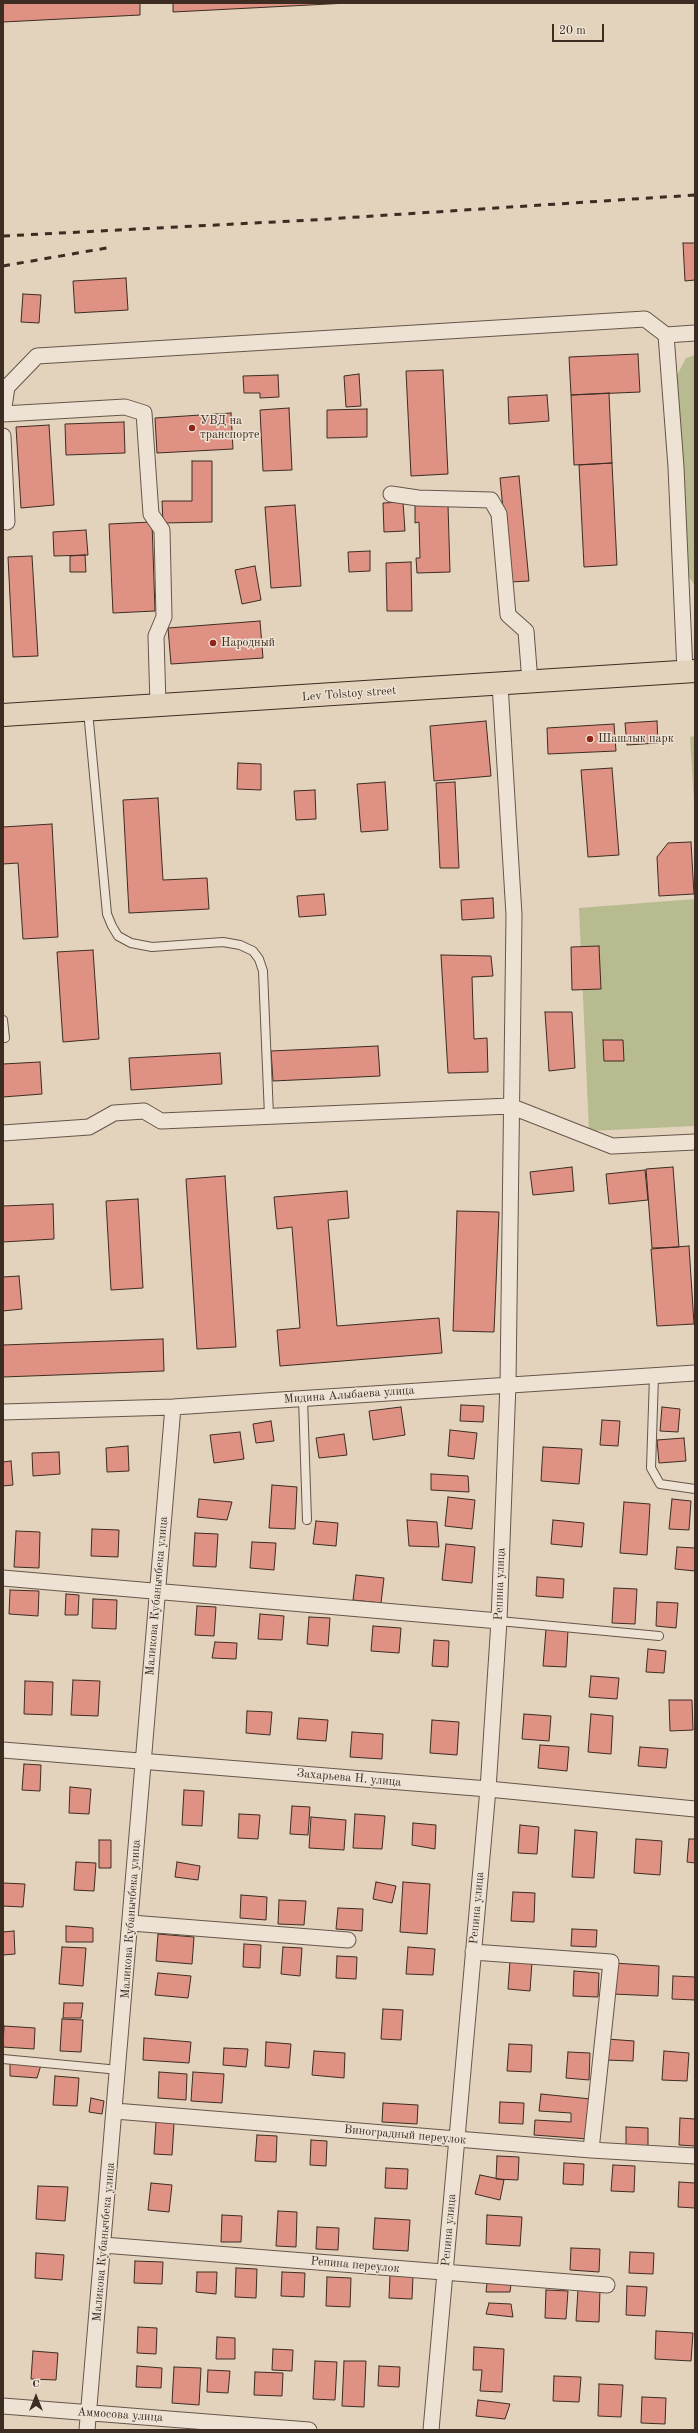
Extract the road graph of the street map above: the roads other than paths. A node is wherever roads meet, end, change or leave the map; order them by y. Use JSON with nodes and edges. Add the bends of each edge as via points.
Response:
{"nodes":[{"id":1,"x":695,"y":333,"type":"edge"},
{"id":2,"x":666,"y":335,"type":"junction"},
{"id":3,"x":3,"y":414,"type":"edge"},
{"id":4,"x":3,"y":436,"type":"edge"},
{"id":5,"x":391,"y":494,"type":"dead end"},
{"id":6,"x":7,"y":522,"type":"dead end"},
{"id":7,"x":690,"y":672,"type":"edge"},
{"id":8,"x":530,"y":682,"type":"junction"},
{"id":9,"x":500,"y":684,"type":"junction"},
{"id":10,"x":158,"y":706,"type":"junction"},
{"id":11,"x":88,"y":710,"type":"junction"},
{"id":12,"x":3,"y":715,"type":"edge"},
{"id":13,"x":3,"y":1020,"type":"edge"},
{"id":14,"x":3,"y":1038,"type":"edge"},
{"id":15,"x":510,"y":1106,"type":"junction"},
{"id":16,"x":269,"y":1116,"type":"junction"},
{"id":17,"x":3,"y":1133,"type":"edge"},
{"id":18,"x":695,"y":1142,"type":"edge"},
{"id":19,"x":695,"y":1373,"type":"edge"},
{"id":20,"x":654,"y":1376,"type":"junction"},
{"id":21,"x":508,"y":1384,"type":"junction"},
{"id":22,"x":303,"y":1398,"type":"junction"},
{"id":23,"x":173,"y":1407,"type":"junction"},
{"id":24,"x":3,"y":1412,"type":"edge"},
{"id":25,"x":695,"y":1489,"type":"edge"},
{"id":26,"x":308,"y":1520,"type":"dead end"},
{"id":27,"x":3,"y":1578,"type":"edge"},
{"id":28,"x":156,"y":1591,"type":"junction"},
{"id":29,"x":499,"y":1621,"type":"junction"},
{"id":30,"x":659,"y":1636,"type":"dead end"},
{"id":31,"x":3,"y":1750,"type":"edge"},
{"id":32,"x":143,"y":1762,"type":"junction"},
{"id":33,"x":488,"y":1789,"type":"junction"},
{"id":34,"x":695,"y":1809,"type":"edge"},
{"id":35,"x":131,"y":1923,"type":"junction"},
{"id":36,"x":348,"y":1940,"type":"dead end"},
{"id":37,"x":474,"y":1952,"type":"junction"},
{"id":38,"x":3,"y":2059,"type":"edge"},
{"id":39,"x":119,"y":2070,"type":"junction"},
{"id":40,"x":115,"y":2110,"type":"junction"},
{"id":41,"x":457,"y":2139,"type":"junction"},
{"id":42,"x":591,"y":2150,"type":"junction"},
{"id":43,"x":695,"y":2156,"type":"edge"},
{"id":44,"x":103,"y":2245,"type":"junction"},
{"id":45,"x":445,"y":2272,"type":"junction"},
{"id":46,"x":607,"y":2285,"type":"dead end"},
{"id":47,"x":3,"y":2406,"type":"edge"},
{"id":48,"x":88,"y":2412,"type":"junction"},
{"id":49,"x":87,"y":2430,"type":"edge"},
{"id":50,"x":309,"y":2430,"type":"edge"},
{"id":51,"x":431,"y":2430,"type":"edge"}],
"edges":[{"from":1,"to":2,"type":"street"},
{"from":2,"to":3,"type":"street","via":[[645,319],[37,356],[7,387]]},
{"from":2,"to":7,"type":"street"},
{"from":3,"to":10,"type":"street","via":[[125,407],[144,413],[151,514],[162,530],[164,617],[156,636]]},
{"from":4,"to":6,"type":"street"},
{"from":5,"to":8,"type":"street","via":[[418,498],[492,500],[499,514],[508,615],[526,631]]},
{"from":7,"to":8,"type":"main road","name":"Lev Tolstoy street"},
{"from":8,"to":9,"type":"main road","name":"Lev Tolstoy street"},
{"from":9,"to":10,"type":"main road","name":"Lev Tolstoy street"},
{"from":9,"to":15,"type":"street","name":"Репина улица","via":[[514,915]]},
{"from":10,"to":11,"type":"main road","name":"Lev Tolstoy street"},
{"from":11,"to":12,"type":"main road","name":"Lev Tolstoy street"},
{"from":11,"to":16,"type":"lane","via":[[107,914],[112,926],[118,936],[131,943],[145,946],[223,942],[240,945],[253,951],[263,971]]},
{"from":13,"to":14,"type":"lane"},
{"from":15,"to":16,"type":"street"},
{"from":15,"to":18,"type":"street","via":[[612,1146]]},
{"from":15,"to":21,"type":"street","name":"Репина улица"},
{"from":16,"to":17,"type":"street","via":[[161,1121],[144,1111],[114,1113],[89,1127]]},
{"from":19,"to":20,"type":"street","name":"Мидина Алыбаева улица"},
{"from":20,"to":21,"type":"street","name":"Мидина Алыбаева улица"},
{"from":20,"to":25,"type":"lane","via":[[651,1468],[660,1484]]},
{"from":21,"to":22,"type":"street","name":"Мидина Алыбаева улица"},
{"from":21,"to":29,"type":"street","name":"Репина улица"},
{"from":22,"to":23,"type":"street","name":"Мидина Алыбаева улица"},
{"from":22,"to":26,"type":"lane"},
{"from":23,"to":24,"type":"street","name":"Мидина Алыбаева улица"},
{"from":23,"to":28,"type":"street","name":"Маликова Кубанычбека улица"},
{"from":27,"to":28,"type":"street"},
{"from":28,"to":29,"type":"street"},
{"from":28,"to":32,"type":"street","name":"Маликова Кубанычбека улица"},
{"from":29,"to":30,"type":"lane"},
{"from":29,"to":33,"type":"street","name":"Репина улица"},
{"from":31,"to":32,"type":"street","name":"Захарьева Н. улица"},
{"from":32,"to":33,"type":"street","name":"Захарьева Н. улица"},
{"from":32,"to":35,"type":"street","name":"Маликова Кубанычбека улица"},
{"from":33,"to":34,"type":"street","name":"Захарьева Н. улица"},
{"from":33,"to":37,"type":"street","name":"Репина улица"},
{"from":35,"to":36,"type":"street"},
{"from":35,"to":39,"type":"street","name":"Маликова Кубанычбека улица"},
{"from":37,"to":41,"type":"street","name":"Репина улица"},
{"from":37,"to":42,"type":"street","via":[[611,1962]]},
{"from":38,"to":39,"type":"lane"},
{"from":39,"to":40,"type":"street","name":"Маликова Кубанычбека улица"},
{"from":40,"to":41,"type":"street","name":"Виноградный переулок"},
{"from":40,"to":44,"type":"street","name":"Маликова Кубанычбека улица"},
{"from":41,"to":42,"type":"street","name":"Виноградный переулок"},
{"from":41,"to":45,"type":"street","name":"Репина улица"},
{"from":42,"to":43,"type":"street","name":"Виноградный переулок"},
{"from":44,"to":45,"type":"street","name":"Репина переулок"},
{"from":44,"to":48,"type":"street","name":"Маликова Кубанычбека улица"},
{"from":45,"to":46,"type":"street","name":"Репина переулок"},
{"from":45,"to":51,"type":"street","name":"Репина улица"},
{"from":47,"to":48,"type":"street","name":"Аммосова улица"},
{"from":48,"to":49,"type":"street","name":"Маликова Кубанычбека улица"},
{"from":48,"to":50,"type":"street","name":"Аммосова улица"}]}
